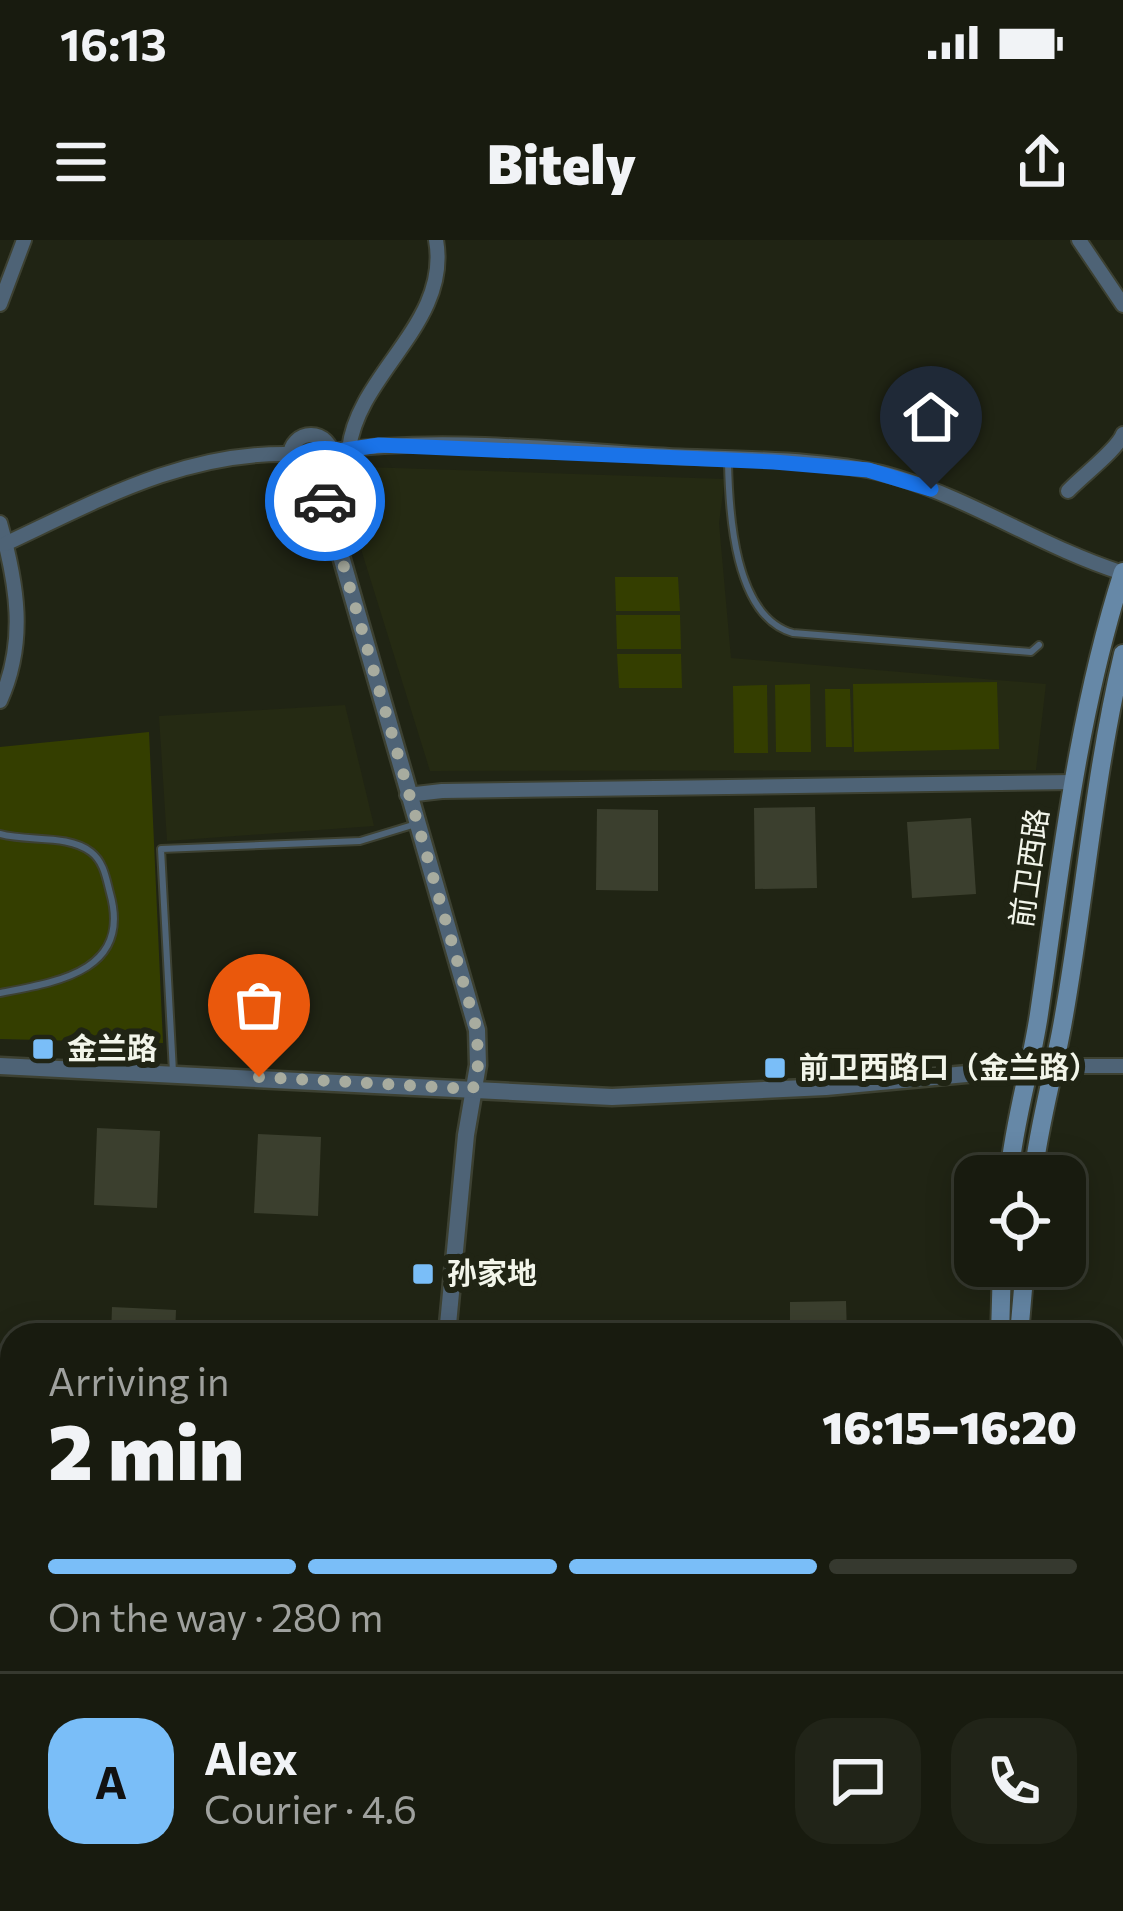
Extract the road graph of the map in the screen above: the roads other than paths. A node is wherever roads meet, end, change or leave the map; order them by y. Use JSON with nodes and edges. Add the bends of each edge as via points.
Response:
{"nodes":[{"id":1,"x":24,"y":240,"type":"edge"},
{"id":2,"x":436,"y":240,"type":"edge"},
{"id":3,"x":1079,"y":240,"type":"edge"},
{"id":4,"x":0,"y":304,"type":"edge"},
{"id":5,"x":1123,"y":305,"type":"edge"},
{"id":6,"x":1123,"y":434,"type":"edge"},
{"id":7,"x":349,"y":449,"type":"junction"},
{"id":8,"x":332,"y":452,"type":"junction"},
{"id":9,"x":290,"y":454,"type":"junction"},
{"id":10,"x":728,"y":459,"type":"junction"},
{"id":11,"x":318,"y":476,"type":"junction"},
{"id":12,"x":1068,"y":491,"type":"dead end"},
{"id":13,"x":0,"y":523,"type":"edge"},
{"id":14,"x":5,"y":544,"type":"junction"},
{"id":15,"x":1123,"y":572,"type":"edge"},
{"id":16,"x":1039,"y":645,"type":"dead end"},
{"id":17,"x":1123,"y":654,"type":"edge"},
{"id":18,"x":0,"y":700,"type":"edge"},
{"id":19,"x":1073,"y":782,"type":"junction"},
{"id":20,"x":407,"y":795,"type":"junction"},
{"id":21,"x":416,"y":824,"type":"junction"},
{"id":22,"x":0,"y":834,"type":"edge"},
{"id":23,"x":0,"y":993,"type":"edge"},
{"id":24,"x":0,"y":1066,"type":"edge"},
{"id":25,"x":1053,"y":1066,"type":"junction"},
{"id":26,"x":1123,"y":1066,"type":"edge"},
{"id":27,"x":1028,"y":1067,"type":"junction"},
{"id":28,"x":172,"y":1072,"type":"junction"},
{"id":29,"x":473,"y":1089,"type":"junction"},
{"id":30,"x":1011,"y":1155,"type":"edge"},
{"id":31,"x":1036,"y":1155,"type":"edge"},
{"id":32,"x":1001,"y":1287,"type":"edge"},
{"id":33,"x":1023,"y":1287,"type":"edge"},
{"id":34,"x":448,"y":1323,"type":"edge"},
{"id":35,"x":1000,"y":1323,"type":"edge"},
{"id":36,"x":1020,"y":1323,"type":"edge"}],
"edges":[{"from":1,"to":4,"type":"street"},
{"from":2,"to":7,"type":"street","via":[[439,276],[430,301],[356,422]]},
{"from":3,"to":5,"type":"street"},
{"from":6,"to":12,"type":"street"},
{"from":7,"to":8,"type":"street"},
{"from":7,"to":10,"type":"street"},
{"from":8,"to":9,"type":"street","via":[[310,435]]},
{"from":8,"to":11,"type":"street"},
{"from":9,"to":11,"type":"street","via":[[301,474]]},
{"from":9,"to":14,"type":"street","via":[[250,453],[130,483]]},
{"from":10,"to":15,"type":"street","via":[[893,476]]},
{"from":10,"to":16,"type":"lane","via":[[728,519],[743,573],[772,624],[793,633],[1031,652]]},
{"from":11,"to":20,"type":"street"},
{"from":13,"to":14,"type":"street"},
{"from":14,"to":18,"type":"street","via":[[17,626]]},
{"from":15,"to":19,"type":"main road","name":"前卫西路"},
{"from":17,"to":25,"type":"main road","name":"前卫西路"},
{"from":19,"to":20,"type":"street"},
{"from":19,"to":27,"type":"main road","name":"前卫西路"},
{"from":20,"to":21,"type":"street"},
{"from":21,"to":28,"type":"lane","via":[[359,841],[161,849]]},
{"from":21,"to":29,"type":"street","via":[[477,1030]]},
{"from":22,"to":23,"type":"lane","via":[[92,853],[103,866],[115,931],[94,964]]},
{"from":24,"to":28,"type":"street"},
{"from":25,"to":26,"type":"street"},
{"from":25,"to":27,"type":"street"},
{"from":25,"to":31,"type":"main road","name":"前卫西路"},
{"from":27,"to":29,"type":"street","via":[[612,1096]]},
{"from":27,"to":30,"type":"main road","name":"前卫西路"},
{"from":28,"to":29,"type":"street"},
{"from":29,"to":34,"type":"street"},
{"from":32,"to":35,"type":"main road"},
{"from":33,"to":36,"type":"main road"}]}
